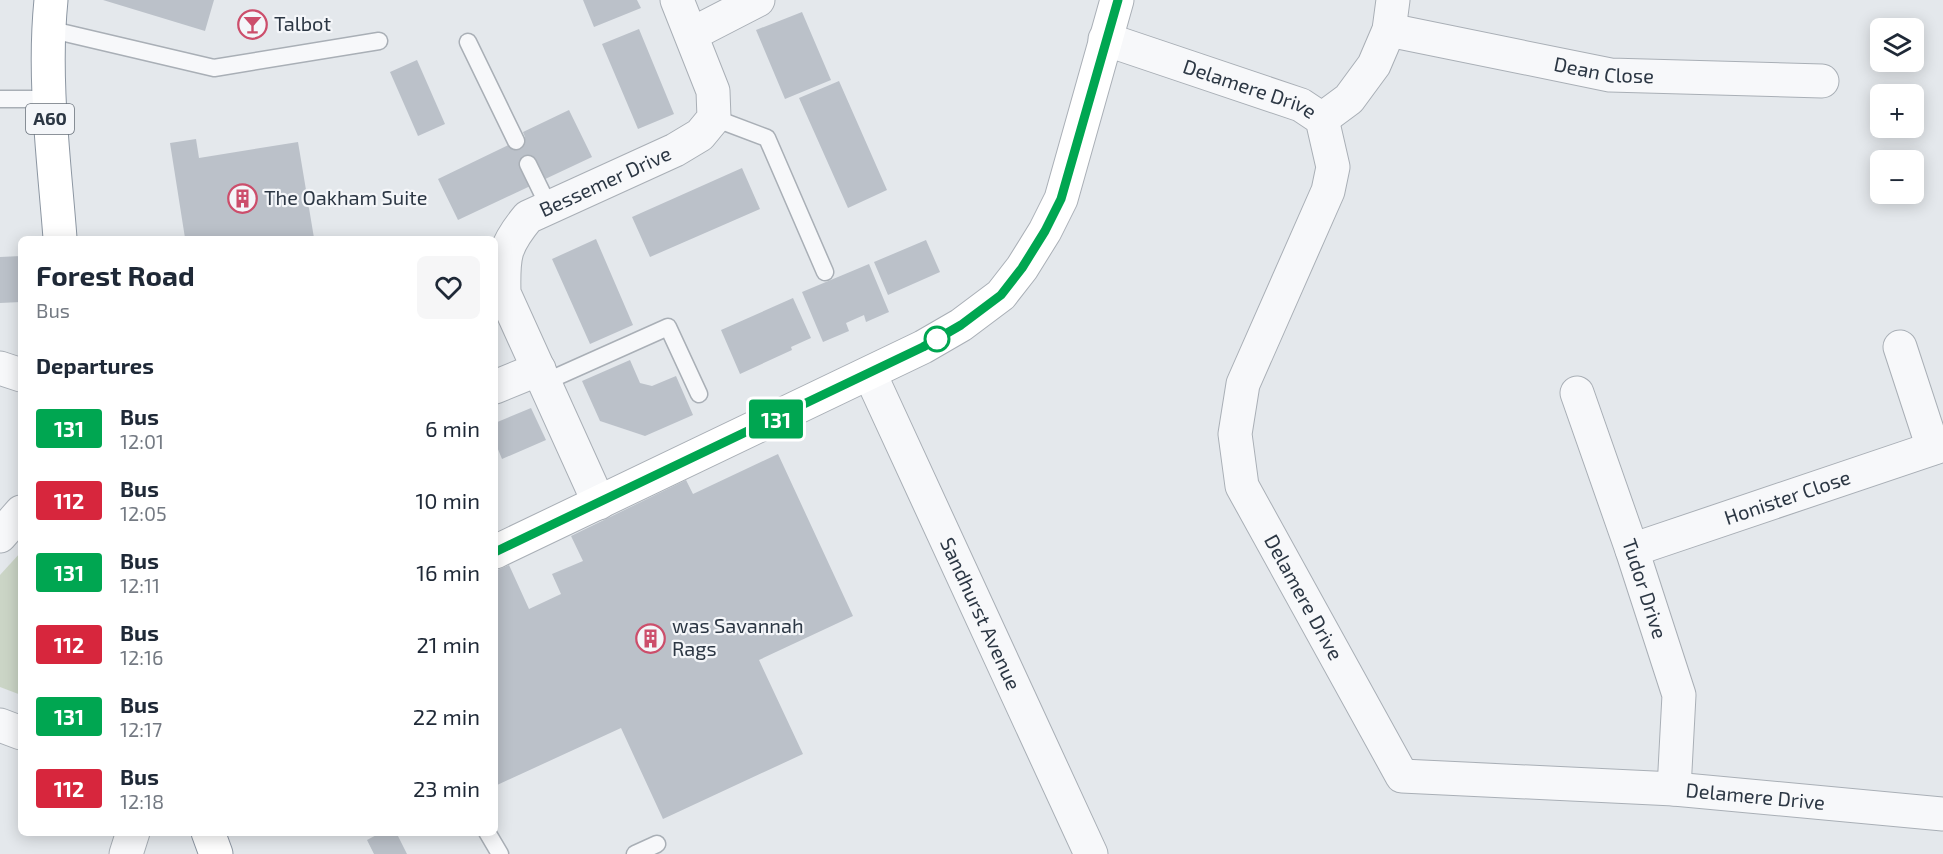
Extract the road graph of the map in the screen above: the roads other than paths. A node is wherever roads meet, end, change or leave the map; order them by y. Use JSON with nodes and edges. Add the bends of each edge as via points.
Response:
{"nodes":[{"id":1,"x":677,"y":0,"type":"edge"},
{"id":2,"x":758,"y":0,"type":"edge"},
{"id":3,"x":1118,"y":0,"type":"edge"},
{"id":4,"x":50,"y":15,"type":"edge"},
{"id":5,"x":1391,"y":15,"type":"edge"},
{"id":6,"x":692,"y":34,"type":"junction"},
{"id":7,"x":1105,"y":39,"type":"junction"},
{"id":8,"x":379,"y":41,"type":"dead end"},
{"id":9,"x":468,"y":42,"type":"dead end"},
{"id":10,"x":1822,"y":81,"type":"dead end"},
{"id":11,"x":0,"y":99,"type":"edge"},
{"id":12,"x":49,"y":99,"type":"junction"},
{"id":13,"x":714,"y":118,"type":"junction"},
{"id":14,"x":1322,"y":118,"type":"junction"},
{"id":15,"x":516,"y":141,"type":"dead end"},
{"id":16,"x":528,"y":164,"type":"dead end"},
{"id":17,"x":549,"y":207,"type":"junction"},
{"id":18,"x":60,"y":236,"type":"edge"},
{"id":19,"x":825,"y":272,"type":"dead end"},
{"id":20,"x":1900,"y":347,"type":"dead end"},
{"id":21,"x":0,"y":368,"type":"edge"},
{"id":22,"x":18,"y":374,"type":"edge"},
{"id":23,"x":870,"y":374,"type":"junction"},
{"id":24,"x":542,"y":376,"type":"junction"},
{"id":25,"x":498,"y":386,"type":"edge"},
{"id":26,"x":1577,"y":393,"type":"dead end"},
{"id":27,"x":699,"y":394,"type":"dead end"},
{"id":28,"x":1938,"y":446,"type":"edge"},
{"id":29,"x":599,"y":503,"type":"junction"},
{"id":30,"x":18,"y":515,"type":"edge"},
{"id":31,"x":0,"y":536,"type":"edge"},
{"id":32,"x":1632,"y":550,"type":"junction"},
{"id":33,"x":498,"y":551,"type":"edge"},
{"id":34,"x":0,"y":725,"type":"edge"},
{"id":35,"x":18,"y":732,"type":"edge"},
{"id":36,"x":1674,"y":789,"type":"junction"},
{"id":37,"x":1943,"y":814,"type":"edge"},
{"id":38,"x":132,"y":836,"type":"edge"},
{"id":39,"x":209,"y":836,"type":"edge"},
{"id":40,"x":490,"y":836,"type":"edge"},
{"id":41,"x":657,"y":844,"type":"dead end"},
{"id":42,"x":126,"y":854,"type":"edge"},
{"id":43,"x":216,"y":854,"type":"edge"},
{"id":44,"x":501,"y":854,"type":"edge"},
{"id":45,"x":635,"y":854,"type":"edge"},
{"id":46,"x":1091,"y":854,"type":"edge"}],
"edges":[{"from":1,"to":6,"type":"street"},
{"from":2,"to":6,"type":"street"},
{"from":3,"to":7,"type":"main road"},
{"from":4,"to":8,"type":"lane","via":[[214,68]]},
{"from":4,"to":12,"type":"main road","number":"A60"},
{"from":5,"to":10,"type":"street","name":"Dean Close","via":[[1610,75]]},
{"from":5,"to":14,"type":"street","via":[[1374,65],[1349,99]]},
{"from":6,"to":13,"type":"street","via":[[713,91]]},
{"from":7,"to":14,"type":"street","name":"Delamere Drive","via":[[1301,105]]},
{"from":7,"to":23,"type":"main road","via":[[1061,199],[1022,268],[1001,295],[961,325]]},
{"from":9,"to":15,"type":"lane"},
{"from":11,"to":12,"type":"lane"},
{"from":12,"to":18,"type":"main road","number":"A60"},
{"from":13,"to":17,"type":"street","name":"Bessemer Drive","via":[[700,135],[675,150]]},
{"from":13,"to":19,"type":"lane","via":[[767,138]]},
{"from":14,"to":36,"type":"street","name":"Delamere Drive","via":[[1333,167],[1328,191],[1243,384],[1235,434],[1242,486],[1402,776]]},
{"from":16,"to":17,"type":"lane"},
{"from":17,"to":24,"type":"street","name":"Bessemer Drive","via":[[528,217],[514,234],[504,260],[504,293]]},
{"from":20,"to":28,"type":"street"},
{"from":21,"to":22,"type":"street"},
{"from":23,"to":29,"type":"main road"},
{"from":23,"to":46,"type":"street","name":"Sandhurst Avenue"},
{"from":24,"to":25,"type":"street"},
{"from":24,"to":27,"type":"lane","via":[[668,327]]},
{"from":24,"to":29,"type":"street","name":"Bessemer Drive"},
{"from":26,"to":32,"type":"street","name":"Tudor Drive"},
{"from":28,"to":32,"type":"street","name":"Honister Close"},
{"from":29,"to":33,"type":"main road"},
{"from":30,"to":31,"type":"street"},
{"from":32,"to":36,"type":"street","name":"Tudor Drive","via":[[1679,694]]},
{"from":34,"to":35,"type":"street"},
{"from":36,"to":37,"type":"street","name":"Delamere Drive"},
{"from":38,"to":42,"type":"street"},
{"from":39,"to":43,"type":"main road"},
{"from":40,"to":44,"type":"lane"},
{"from":41,"to":45,"type":"lane"}]}
